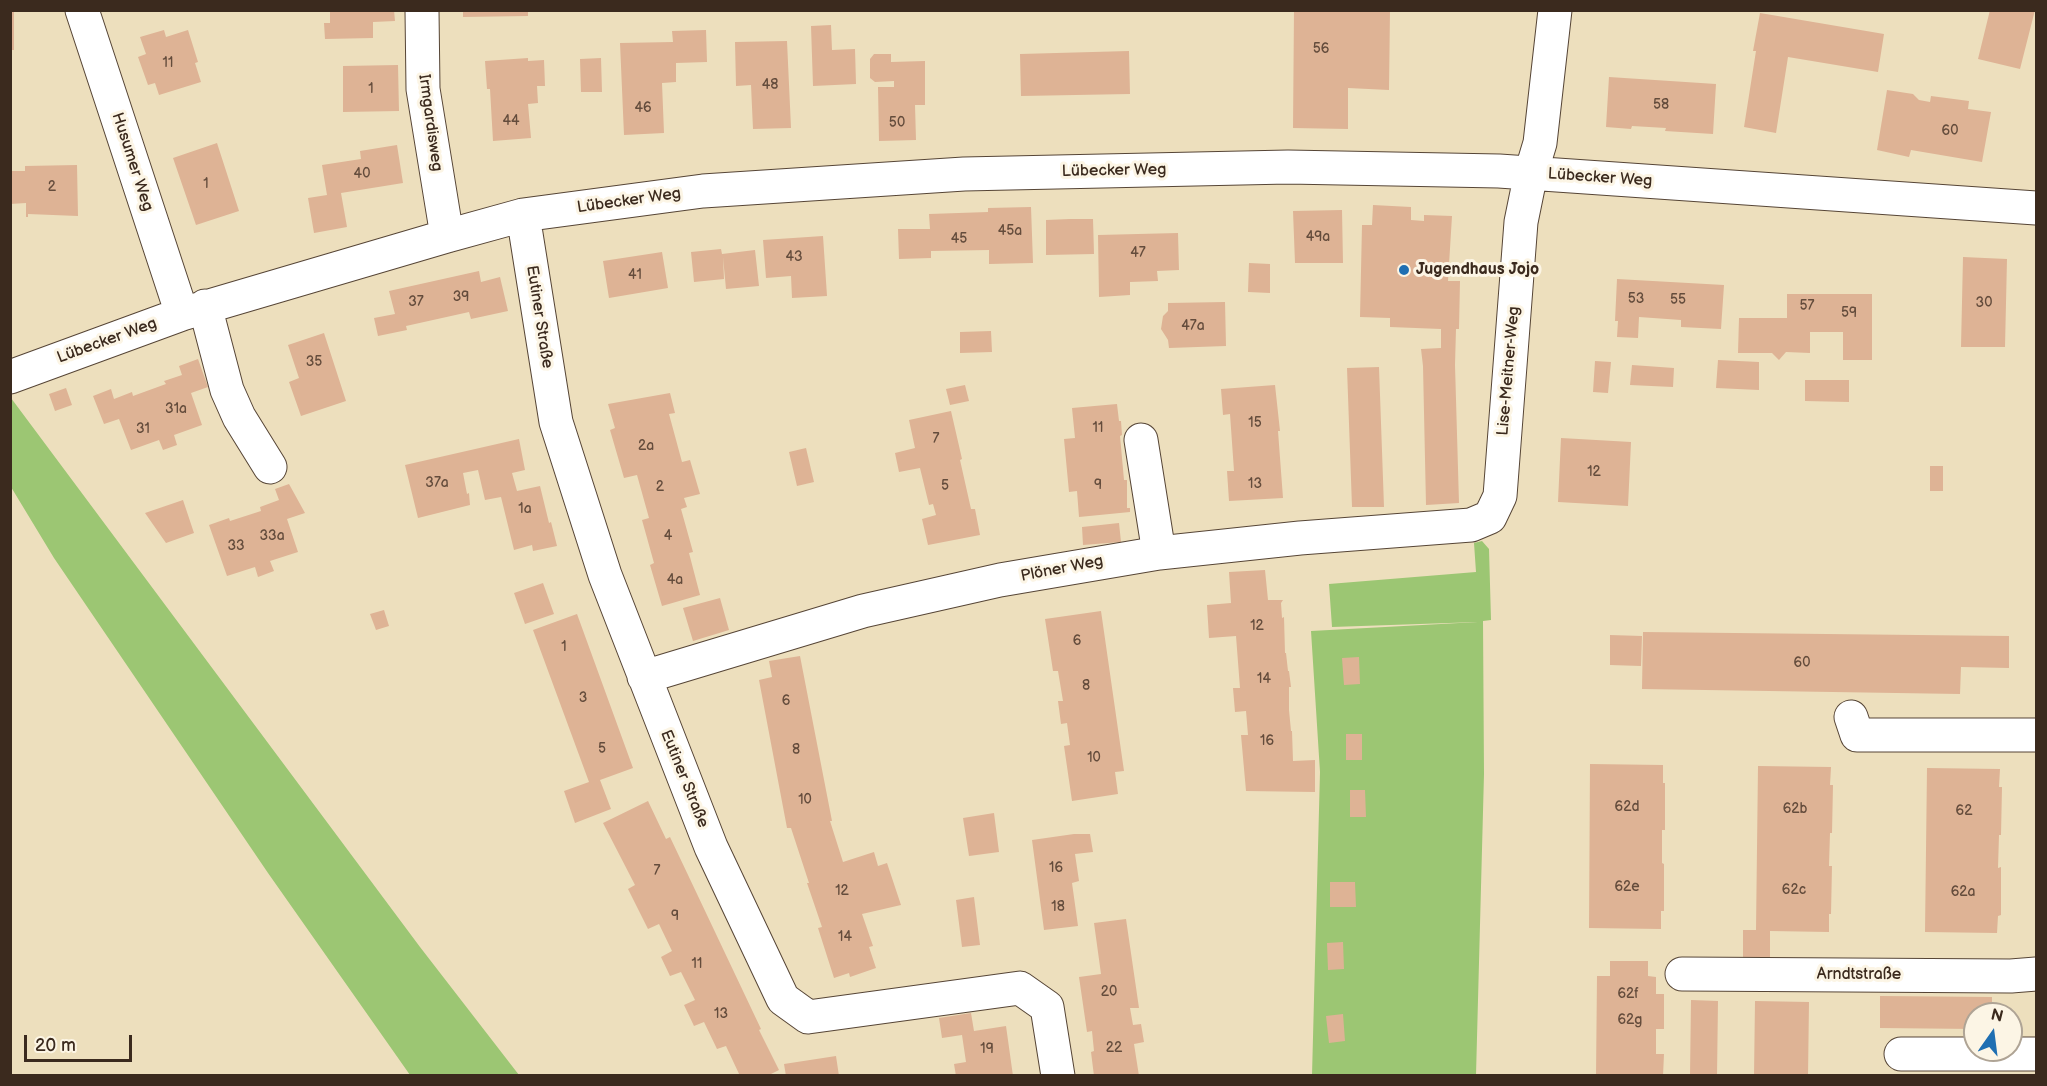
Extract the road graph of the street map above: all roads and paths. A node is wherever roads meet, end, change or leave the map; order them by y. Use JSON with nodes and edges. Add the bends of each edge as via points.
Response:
{"nodes":[{"id":1,"x":82,"y":10,"type":"edge"},
{"id":2,"x":422,"y":10,"type":"edge"},
{"id":3,"x":1556,"y":10,"type":"edge"},
{"id":4,"x":1531,"y":173,"type":"junction"},
{"id":5,"x":2037,"y":208,"type":"edge"},
{"id":6,"x":523,"y":215,"type":"junction"},
{"id":7,"x":447,"y":236,"type":"junction"},
{"id":8,"x":193,"y":310,"type":"junction"},
{"id":9,"x":10,"y":377,"type":"edge"},
{"id":10,"x":1141,"y":440,"type":"dead end"},
{"id":11,"x":270,"y":467,"type":"dead end"},
{"id":12,"x":1490,"y":517,"type":"joint"},
{"id":13,"x":1159,"y":553,"type":"junction"},
{"id":14,"x":644,"y":677,"type":"junction"},
{"id":15,"x":1851,"y":717,"type":"dead end"},
{"id":16,"x":2037,"y":735,"type":"edge"},
{"id":17,"x":1682,"y":974,"type":"dead end"},
{"id":18,"x":2037,"y":974,"type":"edge"},
{"id":19,"x":1900,"y":1054,"type":"dead end"},
{"id":20,"x":2037,"y":1054,"type":"edge"},
{"id":21,"x":1058,"y":1076,"type":"edge"}],
"edges":[{"from":1,"to":8,"type":"street","name":"Husumer Weg"},
{"from":2,"to":7,"type":"street","name":"Irmgardisweg","via":[[423,89]]},
{"from":3,"to":4,"type":"street","name":"Lise-Meitner-Weg","via":[[1540,143]]},
{"from":4,"to":5,"type":"street","name":"Lübecker Weg"},
{"from":4,"to":6,"type":"street","name":"Lübecker Weg","via":[[1288,167],[964,174],[703,191]]},
{"from":4,"to":12,"type":"street","name":"Lise-Meitner-Weg","via":[[1521,222],[1500,496]]},
{"from":6,"to":7,"type":"street","name":"Lübecker Weg"},
{"from":6,"to":14,"type":"street","name":"Eutiner Straße","via":[[556,422],[604,575]]},
{"from":7,"to":8,"type":"street","name":"Lübecker Weg"},
{"from":8,"to":9,"type":"street","name":"Lübecker Weg"},
{"from":8,"to":11,"type":"street","via":[[239,417]]},
{"from":10,"to":13,"type":"street"},
{"from":12,"to":13,"type":"street","name":"Plöner Weg","via":[[1471,525]]},
{"from":13,"to":14,"type":"street","name":"Plöner Weg","via":[[1000,580],[863,611]]},
{"from":14,"to":21,"type":"street","name":"Eutiner Straße","via":[[711,847],[783,999],[808,1017],[1020,988],[1047,1007]]},
{"from":15,"to":16,"type":"street","via":[[1857,735]]},
{"from":17,"to":18,"type":"street","name":"Arndtstraße"},
{"from":19,"to":20,"type":"street"}]}
